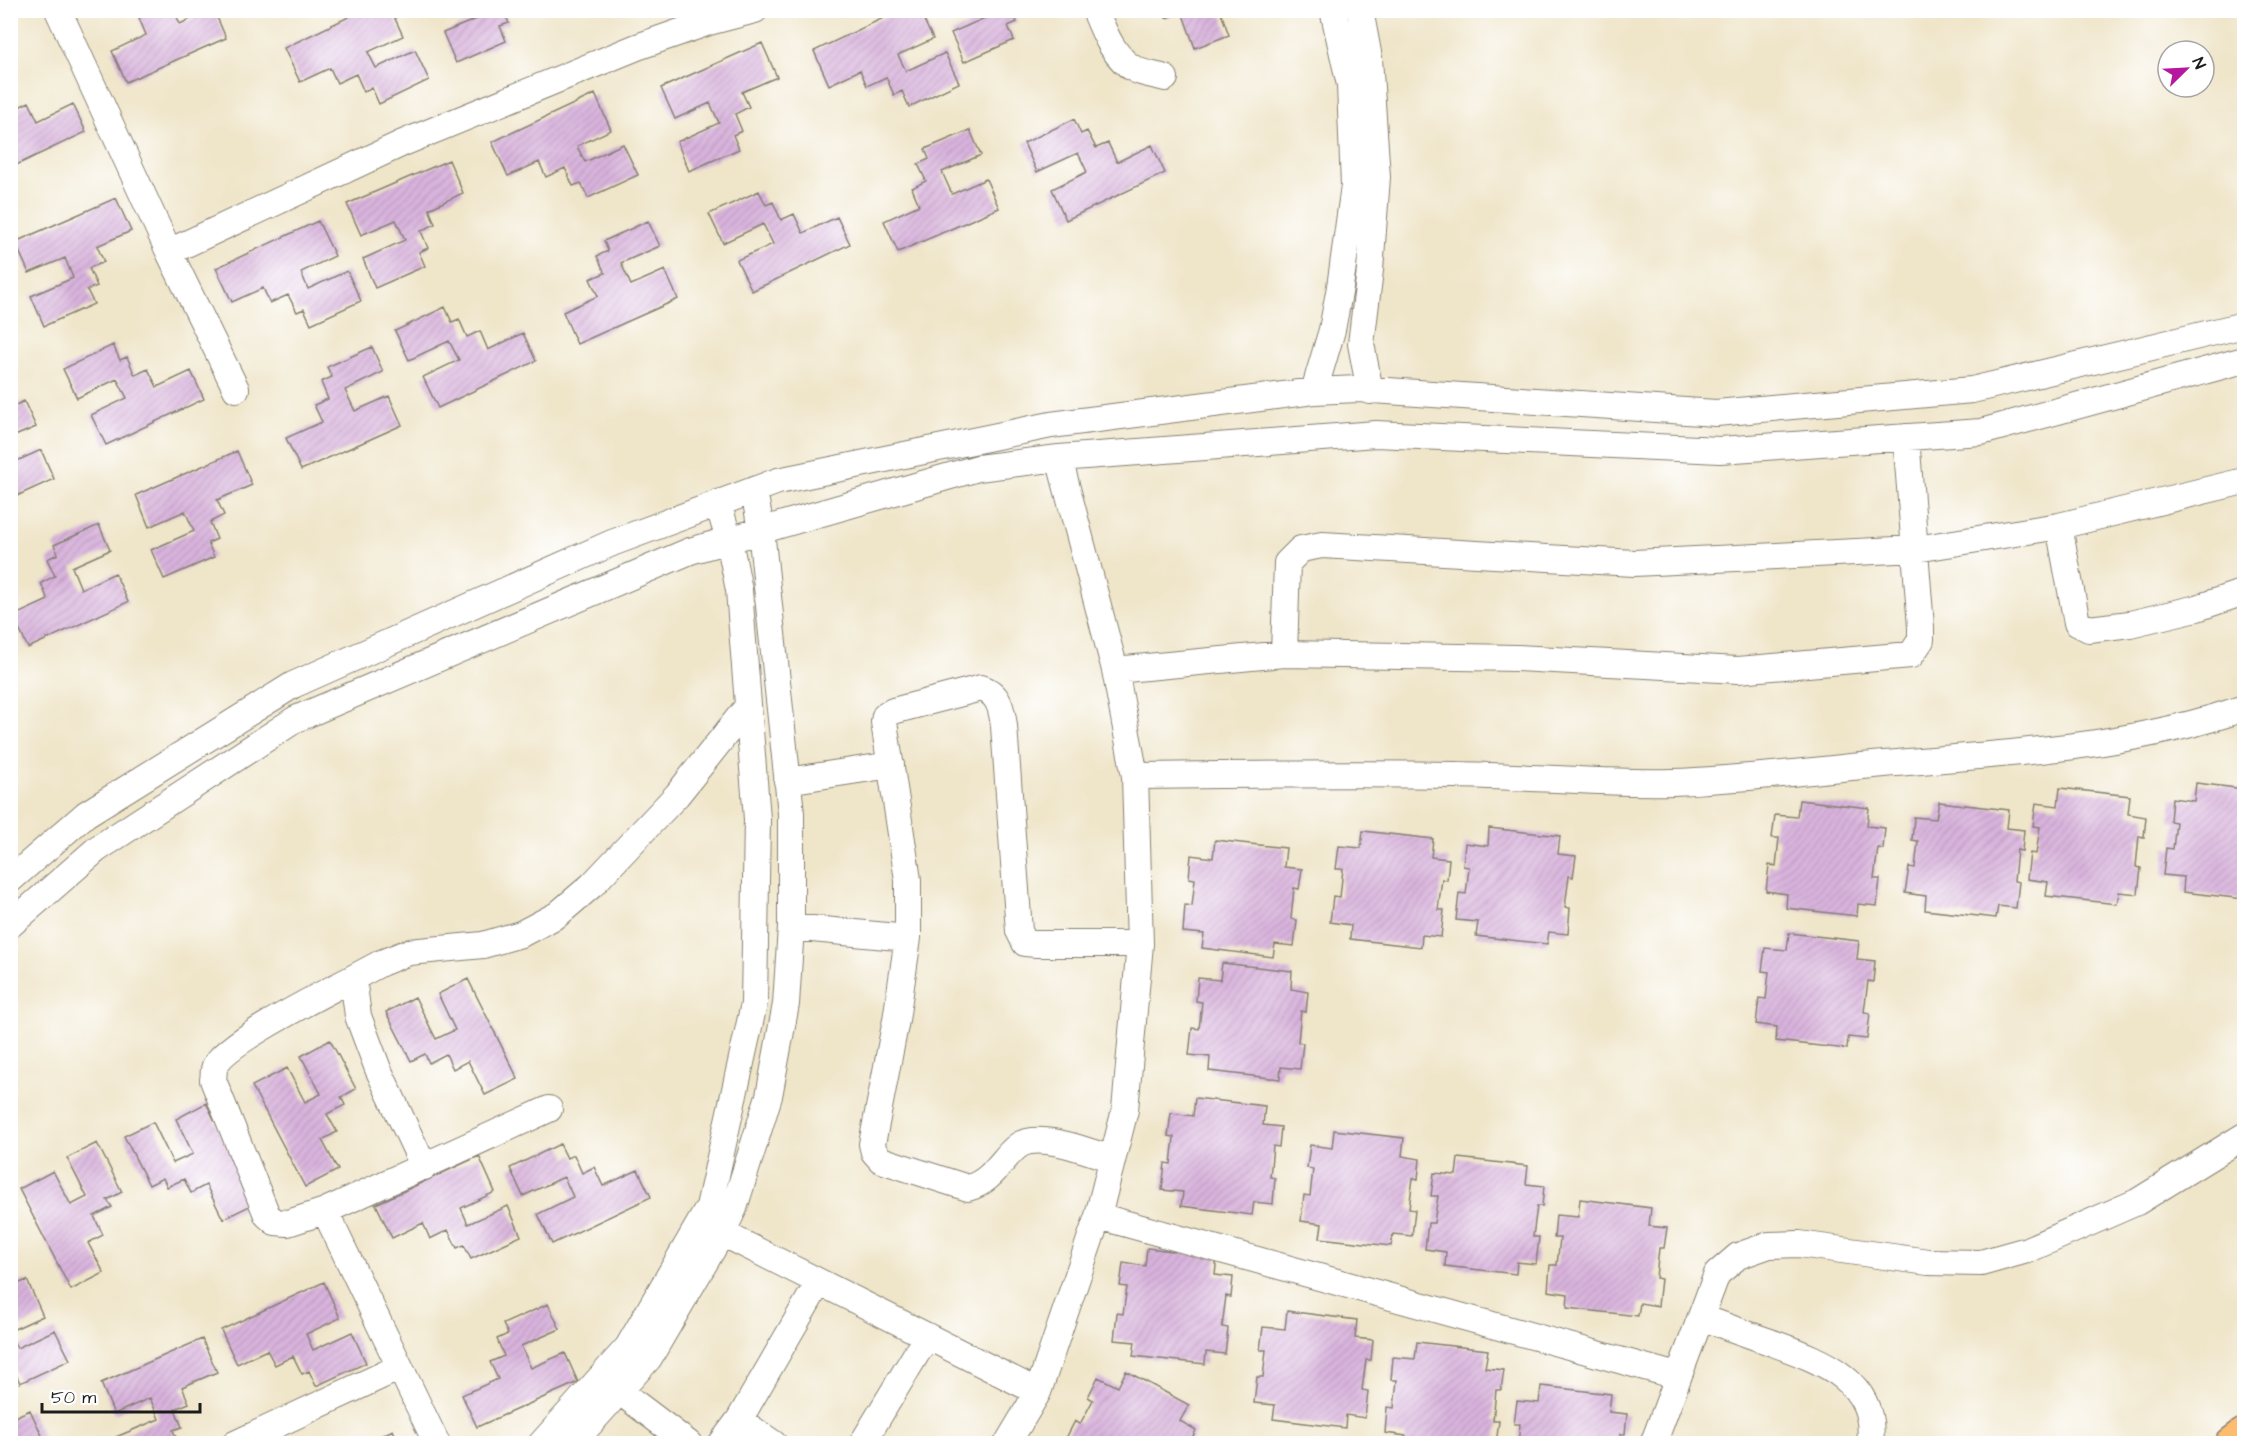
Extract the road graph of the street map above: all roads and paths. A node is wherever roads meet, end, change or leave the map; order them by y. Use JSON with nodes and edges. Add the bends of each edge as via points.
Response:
{"nodes":[{"id":1,"x":58,"y":10,"type":"edge"},
{"id":2,"x":755,"y":10,"type":"edge"},
{"id":3,"x":1095,"y":10,"type":"edge"},
{"id":4,"x":1333,"y":10,"type":"edge"},
{"id":5,"x":1360,"y":10,"type":"edge"},
{"id":6,"x":1165,"y":78,"type":"dead end"},
{"id":7,"x":169,"y":252,"type":"junction"},
{"id":8,"x":2244,"y":325,"type":"edge"},
{"id":9,"x":2244,"y":360,"type":"edge"},
{"id":10,"x":236,"y":389,"type":"dead end"},
{"id":11,"x":1314,"y":391,"type":"junction"},
{"id":12,"x":1370,"y":391,"type":"junction"},
{"id":13,"x":1906,"y":437,"type":"junction"},
{"id":14,"x":1059,"y":458,"type":"junction"},
{"id":15,"x":2244,"y":481,"type":"edge"},
{"id":16,"x":754,"y":490,"type":"junction"},
{"id":17,"x":718,"y":503,"type":"junction"},
{"id":18,"x":2059,"y":526,"type":"junction"},
{"id":19,"x":760,"y":530,"type":"junction"},
{"id":20,"x":729,"y":540,"type":"junction"},
{"id":21,"x":1916,"y":549,"type":"junction"},
{"id":22,"x":2244,"y":592,"type":"edge"},
{"id":23,"x":1284,"y":654,"type":"junction"},
{"id":24,"x":1114,"y":670,"type":"junction"},
{"id":25,"x":748,"y":706,"type":"junction"},
{"id":26,"x":2244,"y":708,"type":"edge"},
{"id":27,"x":891,"y":765,"type":"junction"},
{"id":28,"x":1135,"y":776,"type":"junction"},
{"id":29,"x":787,"y":781,"type":"junction"},
{"id":30,"x":10,"y":880,"type":"edge"},
{"id":31,"x":10,"y":925,"type":"edge"},
{"id":32,"x":791,"y":927,"type":"junction"},
{"id":33,"x":908,"y":938,"type":"junction"},
{"id":34,"x":1140,"y":944,"type":"junction"},
{"id":35,"x":353,"y":978,"type":"junction"},
{"id":36,"x":549,"y":1108,"type":"dead end"},
{"id":37,"x":2244,"y":1136,"type":"edge"},
{"id":38,"x":1112,"y":1159,"type":"junction"},
{"id":39,"x":424,"y":1167,"type":"junction"},
{"id":40,"x":325,"y":1211,"type":"junction"},
{"id":41,"x":1098,"y":1216,"type":"junction"},
{"id":42,"x":722,"y":1233,"type":"junction"},
{"id":43,"x":819,"y":1282,"type":"junction"},
{"id":44,"x":1701,"y":1317,"type":"junction"},
{"id":45,"x":927,"y":1336,"type":"junction"},
{"id":46,"x":400,"y":1367,"type":"junction"},
{"id":47,"x":1677,"y":1376,"type":"junction"},
{"id":48,"x":619,"y":1391,"type":"junction"},
{"id":49,"x":1038,"y":1392,"type":"junction"},
{"id":50,"x":739,"y":1420,"type":"junction"},
{"id":51,"x":2244,"y":1436,"type":"edge"},
{"id":52,"x":235,"y":1443,"type":"edge"},
{"id":53,"x":437,"y":1443,"type":"edge"},
{"id":54,"x":542,"y":1443,"type":"edge"},
{"id":55,"x":572,"y":1443,"type":"edge"},
{"id":56,"x":689,"y":1443,"type":"edge"},
{"id":57,"x":721,"y":1443,"type":"edge"},
{"id":58,"x":774,"y":1443,"type":"edge"},
{"id":59,"x":862,"y":1443,"type":"edge"},
{"id":60,"x":1007,"y":1443,"type":"edge"},
{"id":61,"x":1653,"y":1443,"type":"edge"},
{"id":62,"x":1870,"y":1443,"type":"edge"},
{"id":63,"x":2232,"y":1443,"type":"edge"}],
"edges":[{"from":1,"to":7,"type":"street"},
{"from":2,"to":7,"type":"street","via":[[637,47],[403,143]]},
{"from":3,"to":6,"type":"street","via":[[1124,62],[1137,71]]},
{"from":4,"to":11,"type":"street","via":[[1350,85],[1354,186],[1332,330]]},
{"from":5,"to":12,"type":"street","via":[[1369,58],[1377,177],[1361,344]]},
{"from":7,"to":10,"type":"street"},
{"from":8,"to":12,"type":"street","via":[[1972,390],[1716,412]]},
{"from":9,"to":13,"type":"street","via":[[1981,432]]},
{"from":11,"to":12,"type":"street"},
{"from":11,"to":16,"type":"street","via":[[1051,424],[778,481]]},
{"from":13,"to":14,"type":"street","via":[[1720,450],[1376,434]]},
{"from":13,"to":21,"type":"street"},
{"from":14,"to":19,"type":"street","via":[[978,468]]},
{"from":14,"to":24,"type":"street"},
{"from":15,"to":18,"type":"street"},
{"from":16,"to":17,"type":"street"},
{"from":16,"to":19,"type":"street"},
{"from":17,"to":20,"type":"street"},
{"from":17,"to":30,"type":"street","via":[[612,543],[293,685],[86,814]]},
{"from":18,"to":21,"type":"street"},
{"from":18,"to":22,"type":"street","via":[[2077,623],[2089,629],[2130,624]]},
{"from":19,"to":20,"type":"street"},
{"from":19,"to":29,"type":"street"},
{"from":20,"to":25,"type":"street","via":[[738,590]]},
{"from":20,"to":31,"type":"street","via":[[690,551],[296,719],[97,849]]},
{"from":21,"to":23,"type":"street","via":[[1634,562],[1322,545],[1301,549],[1287,563]]},
{"from":21,"to":23,"type":"street","via":[[1921,640],[1911,655],[1738,670],[1517,658]]},
{"from":23,"to":24,"type":"street"},
{"from":24,"to":28,"type":"street"},
{"from":25,"to":35,"type":"street","via":[[677,795],[592,885],[557,915],[521,933],[483,945],[409,952]]},
{"from":25,"to":54,"type":"street","via":[[757,819],[754,1004],[709,1207],[628,1347]]},
{"from":26,"to":28,"type":"street","via":[[2168,731],[2088,746],[1781,776],[1671,782],[1455,775]]},
{"from":27,"to":29,"type":"street"},
{"from":27,"to":33,"type":"street","via":[[908,880]]},
{"from":27,"to":34,"type":"street","via":[[885,722],[888,713],[981,688],[990,690],[1002,711],[1004,726],[1021,939],[1037,944]]},
{"from":28,"to":34,"type":"street"},
{"from":29,"to":32,"type":"street","via":[[791,813]]},
{"from":32,"to":33,"type":"street"},
{"from":32,"to":42,"type":"street","via":[[786,1004],[769,1096],[734,1208]]},
{"from":33,"to":38,"type":"street","via":[[873,1144],[881,1160],[968,1188],[989,1177],[1025,1142],[1053,1142]]},
{"from":34,"to":38,"type":"street","via":[[1125,1110]]},
{"from":35,"to":39,"type":"street","via":[[358,1016],[378,1070]]},
{"from":35,"to":40,"type":"street","via":[[266,1025],[231,1049],[215,1065],[213,1080],[267,1215],[274,1222],[288,1223]]},
{"from":36,"to":39,"type":"street"},
{"from":37,"to":44,"type":"street","via":[[2137,1202],[2027,1250],[1981,1263],[1928,1262],[1799,1244],[1769,1245],[1738,1256],[1716,1274]]},
{"from":38,"to":41,"type":"street"},
{"from":39,"to":40,"type":"street"},
{"from":40,"to":46,"type":"street"},
{"from":41,"to":47,"type":"street"},
{"from":41,"to":49,"type":"street"},
{"from":42,"to":43,"type":"street"},
{"from":42,"to":48,"type":"street","via":[[649,1358]]},
{"from":43,"to":45,"type":"street"},
{"from":43,"to":50,"type":"street"},
{"from":44,"to":47,"type":"street"},
{"from":44,"to":62,"type":"street","via":[[1814,1358],[1836,1371],[1852,1383],[1864,1400]]},
{"from":45,"to":49,"type":"street"},
{"from":45,"to":59,"type":"street"},
{"from":46,"to":52,"type":"street"},
{"from":46,"to":53,"type":"street"},
{"from":47,"to":61,"type":"street"},
{"from":48,"to":55,"type":"street"},
{"from":48,"to":56,"type":"street"},
{"from":49,"to":60,"type":"street"},
{"from":50,"to":57,"type":"street"},
{"from":50,"to":58,"type":"street"},
{"from":51,"to":63,"type":"highway"}]}
